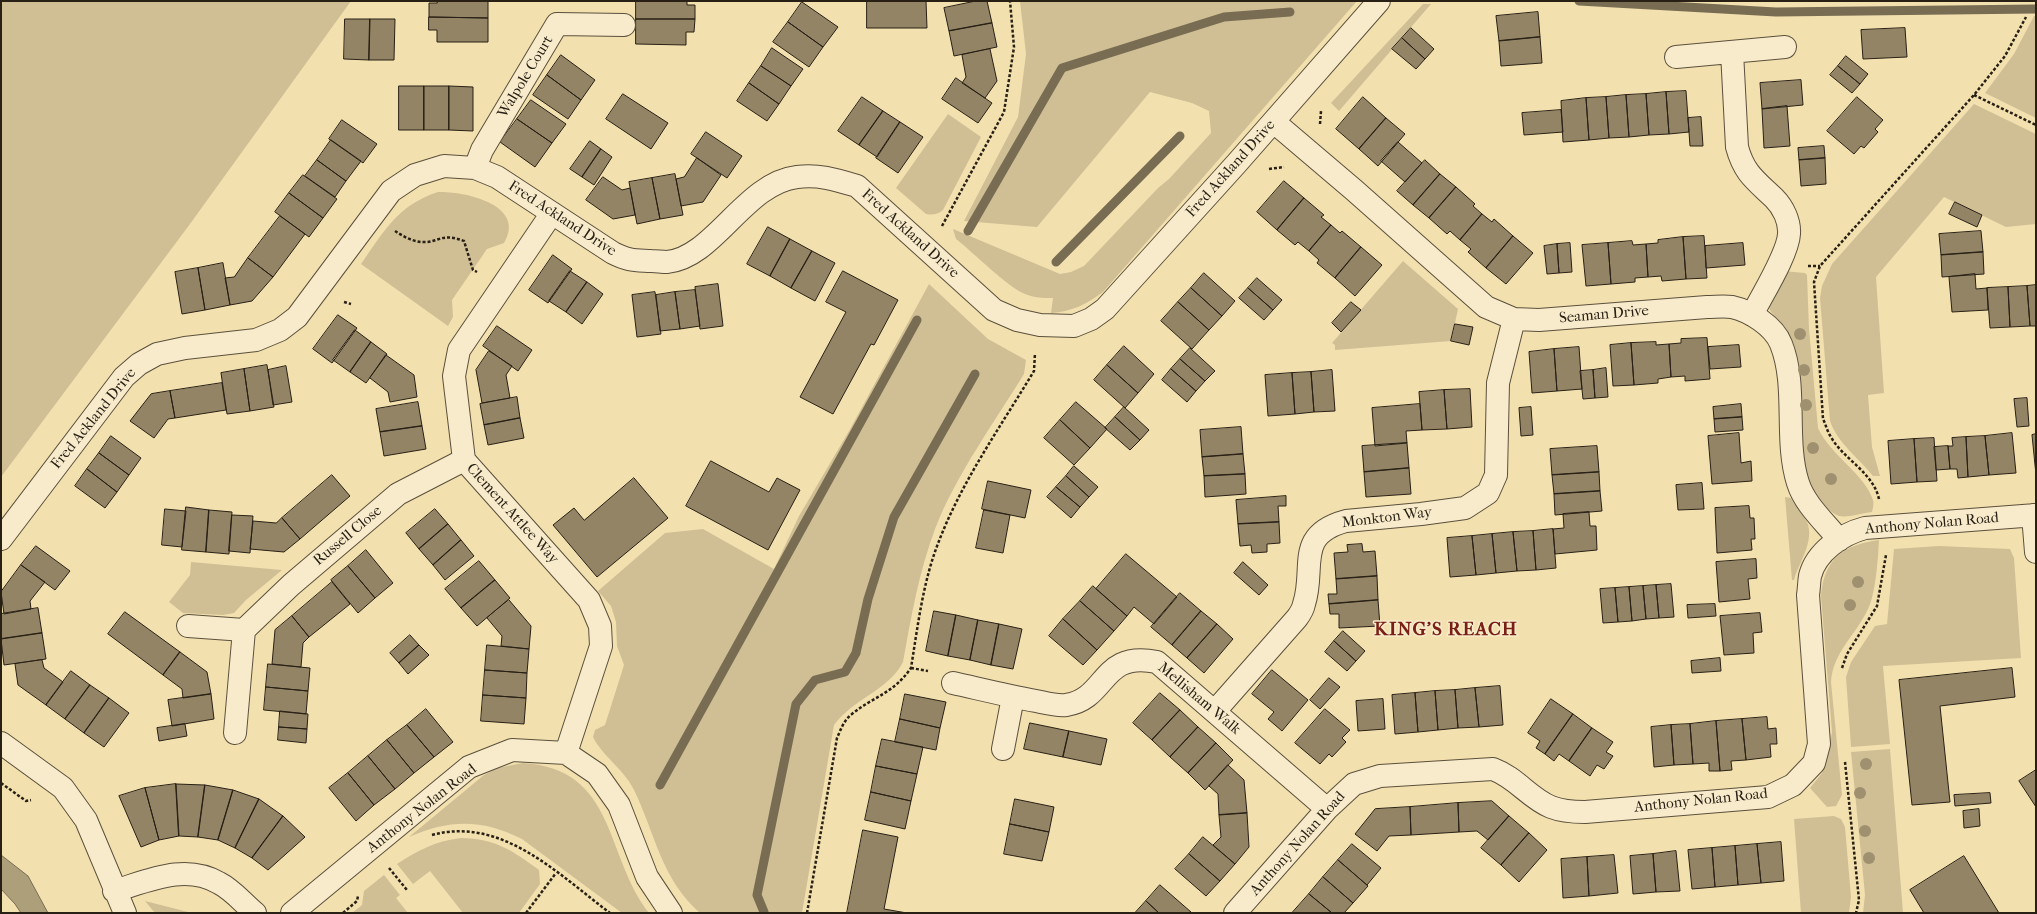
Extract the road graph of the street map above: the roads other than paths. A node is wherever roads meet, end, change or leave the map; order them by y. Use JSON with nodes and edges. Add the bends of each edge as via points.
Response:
{"nodes":[{"id":1,"x":1380,"y":1,"type":"edge"},
{"id":2,"x":624,"y":24,"type":"dead end"},
{"id":3,"x":1785,"y":47,"type":"dead end"},
{"id":4,"x":1732,"y":52,"type":"junction"},
{"id":5,"x":1676,"y":57,"type":"dead end"},
{"id":6,"x":1274,"y":122,"type":"junction"},
{"id":7,"x":474,"y":168,"type":"junction"},
{"id":8,"x":552,"y":213,"type":"junction"},
{"id":9,"x":1752,"y":315,"type":"junction"},
{"id":10,"x":1514,"y":319,"type":"junction"},
{"id":11,"x":464,"y":460,"type":"junction"},
{"id":12,"x":2034,"y":515,"type":"edge"},
{"id":13,"x":1,"y":539,"type":"edge"},
{"id":14,"x":1839,"y":540,"type":"junction"},
{"id":15,"x":2036,"y":552,"type":"edge"},
{"id":16,"x":188,"y":626,"type":"dead end"},
{"id":17,"x":244,"y":630,"type":"junction"},
{"id":18,"x":953,"y":683,"type":"dead end"},
{"id":19,"x":1013,"y":697,"type":"junction"},
{"id":20,"x":1215,"y":711,"type":"junction"},
{"id":21,"x":235,"y":733,"type":"dead end"},
{"id":22,"x":1,"y":743,"type":"edge"},
{"id":23,"x":1003,"y":749,"type":"dead end"},
{"id":24,"x":566,"y":753,"type":"junction"},
{"id":25,"x":1327,"y":809,"type":"junction"},
{"id":26,"x":114,"y":891,"type":"junction"},
{"id":27,"x":1244,"y":910,"type":"edge"},
{"id":28,"x":125,"y":913,"type":"edge"},
{"id":29,"x":255,"y":913,"type":"edge"},
{"id":30,"x":292,"y":913,"type":"edge"},
{"id":31,"x":671,"y":913,"type":"edge"}],
"edges":[{"from":1,"to":6,"type":"street","name":"Fred Ackland Drive"},
{"from":2,"to":7,"type":"street","name":"Walpole Court","via":[[557,24],[482,150]]},
{"from":3,"to":4,"type":"street"},
{"from":4,"to":5,"type":"street"},
{"from":4,"to":9,"type":"street","via":[[1737,147],[1740,158],[1748,174],[1777,201],[1788,220],[1789,234],[1779,261]]},
{"from":6,"to":8,"type":"street","name":"Fred Ackland Drive","via":[[1105,309],[1091,319],[1074,326],[1040,325],[1017,320],[994,310],[857,186],[838,180],[804,176],[775,183],[749,202],[701,246],[668,262],[627,260]]},
{"from":6,"to":10,"type":"street","name":"Seaman Drive","via":[[1486,307]]},
{"from":7,"to":8,"type":"street","name":"Fred Ackland Drive","via":[[497,177]]},
{"from":7,"to":13,"type":"street","name":"Fred Ackland Drive","via":[[444,166],[415,175],[391,192],[297,317],[280,330],[256,340],[185,348],[157,354],[139,364],[124,378]]},
{"from":8,"to":11,"type":"street","name":"Clement Attlee Way","via":[[459,350],[454,376]]},
{"from":9,"to":10,"type":"street","name":"Seaman Drive","via":[[1732,307],[1707,307],[1539,320]]},
{"from":9,"to":14,"type":"street","name":"Seaman Drive","via":[[1771,329],[1781,343],[1787,363],[1794,467],[1798,484],[1805,499]]},
{"from":10,"to":20,"type":"street","name":"Monkton Way","via":[[1498,383],[1496,475],[1488,493],[1465,508],[1346,521],[1334,524],[1323,531],[1311,548],[1304,605],[1297,618]]},
{"from":11,"to":17,"type":"street","name":"Russell Close","via":[[398,494],[291,585]]},
{"from":11,"to":24,"type":"street","name":"Clement Attlee Way","via":[[589,600],[600,626],[601,646]]},
{"from":12,"to":14,"type":"street","name":"Anthony Nolan Road","via":[[1885,526],[1853,531]]},
{"from":12,"to":15,"type":"street"},
{"from":14,"to":25,"type":"street","name":"Anthony Nolan Road","via":[[1816,562],[1810,576],[1808,595],[1819,744],[1814,763],[1793,785],[1768,796],[1585,812],[1551,807],[1536,799],[1507,774],[1493,769],[1475,769],[1380,776],[1354,784]]},
{"from":16,"to":17,"type":"street"},
{"from":17,"to":21,"type":"street"},
{"from":18,"to":19,"type":"street","name":"Mellisham Walk"},
{"from":19,"to":20,"type":"street","name":"Mellisham Walk","via":[[1056,705],[1075,702],[1086,697],[1116,666],[1142,659],[1157,662]]},
{"from":19,"to":23,"type":"street"},
{"from":20,"to":25,"type":"street","name":"Mellisham Walk"},
{"from":22,"to":26,"type":"street","via":[[63,788],[86,820]]},
{"from":24,"to":30,"type":"street","name":"Anthony Nolan Road","via":[[512,750],[469,767]]},
{"from":24,"to":31,"type":"street","via":[[597,774],[620,805],[647,877]]},
{"from":25,"to":27,"type":"street","name":"Anthony Nolan Road"},
{"from":26,"to":28,"type":"street"},
{"from":26,"to":29,"type":"street","via":[[169,875],[194,874],[219,882]]}]}
